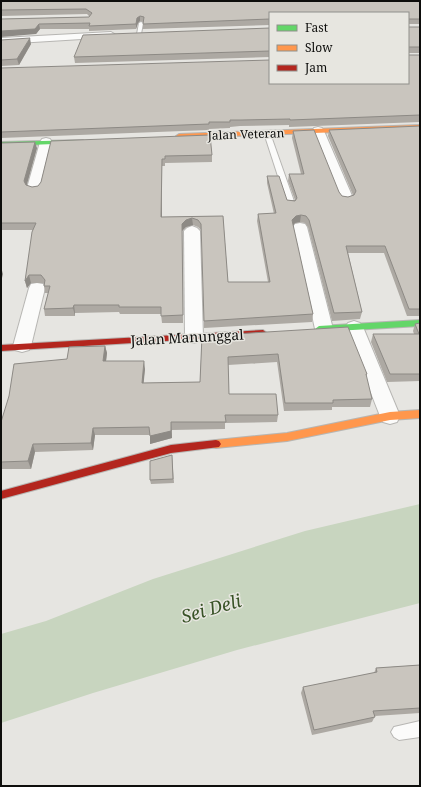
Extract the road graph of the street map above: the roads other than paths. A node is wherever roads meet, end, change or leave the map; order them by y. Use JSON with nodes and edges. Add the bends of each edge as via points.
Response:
{"nodes":[{"id":1,"x":141,"y":23,"type":"edge"},
{"id":2,"x":135,"y":34,"type":"joint"},
{"id":3,"x":1,"y":41,"type":"edge"},
{"id":4,"x":420,"y":128,"type":"edge"},
{"id":5,"x":318,"y":131,"type":"junction"},
{"id":6,"x":267,"y":133,"type":"junction"},
{"id":7,"x":172,"y":137,"type":"edge"},
{"id":8,"x":93,"y":140,"type":"edge"},
{"id":9,"x":46,"y":142,"type":"junction"},
{"id":10,"x":1,"y":144,"type":"edge"},
{"id":11,"x":34,"y":188,"type":"edge"},
{"id":12,"x":346,"y":198,"type":"edge"},
{"id":13,"x":291,"y":204,"type":"edge"},
{"id":14,"x":300,"y":227,"type":"dead end"},
{"id":15,"x":192,"y":231,"type":"dead end"},
{"id":16,"x":37,"y":288,"type":"dead end"},
{"id":17,"x":420,"y":323,"type":"edge"},
{"id":18,"x":354,"y":327,"type":"junction"},
{"id":19,"x":316,"y":330,"type":"joint"},
{"id":20,"x":270,"y":332,"type":"edge"},
{"id":21,"x":194,"y":337,"type":"junction"},
{"id":22,"x":22,"y":346,"type":"junction"},
{"id":23,"x":1,"y":348,"type":"edge"},
{"id":24,"x":420,"y":414,"type":"edge"},
{"id":25,"x":390,"y":416,"type":"junction"},
{"id":26,"x":1,"y":495,"type":"edge"},
{"id":27,"x":420,"y":729,"type":"edge"},
{"id":28,"x":399,"y":732,"type":"dead end"}],
"edges":[{"from":1,"to":2,"type":"lane"},
{"from":2,"to":3,"type":"street"},
{"from":4,"to":5,"type":"street","name":"Jalan Veteran"},
{"from":5,"to":6,"type":"street","name":"Jalan Veteran"},
{"from":5,"to":12,"type":"street"},
{"from":6,"to":7,"type":"street","name":"Jalan Veteran"},
{"from":6,"to":13,"type":"lane"},
{"from":8,"to":9,"type":"street"},
{"from":9,"to":10,"type":"street"},
{"from":9,"to":11,"type":"street"},
{"from":14,"to":19,"type":"street"},
{"from":15,"to":21,"type":"street"},
{"from":16,"to":22,"type":"street"},
{"from":17,"to":18,"type":"street"},
{"from":18,"to":19,"type":"street"},
{"from":18,"to":25,"type":"street"},
{"from":20,"to":21,"type":"street","name":"Jalan Manunggal"},
{"from":21,"to":22,"type":"street","name":"Jalan Manunggal"},
{"from":22,"to":23,"type":"street","name":"Jalan Manunggal"},
{"from":24,"to":25,"type":"street"},
{"from":25,"to":26,"type":"street","via":[[287,437],[171,449]]},
{"from":27,"to":28,"type":"lane"}]}
